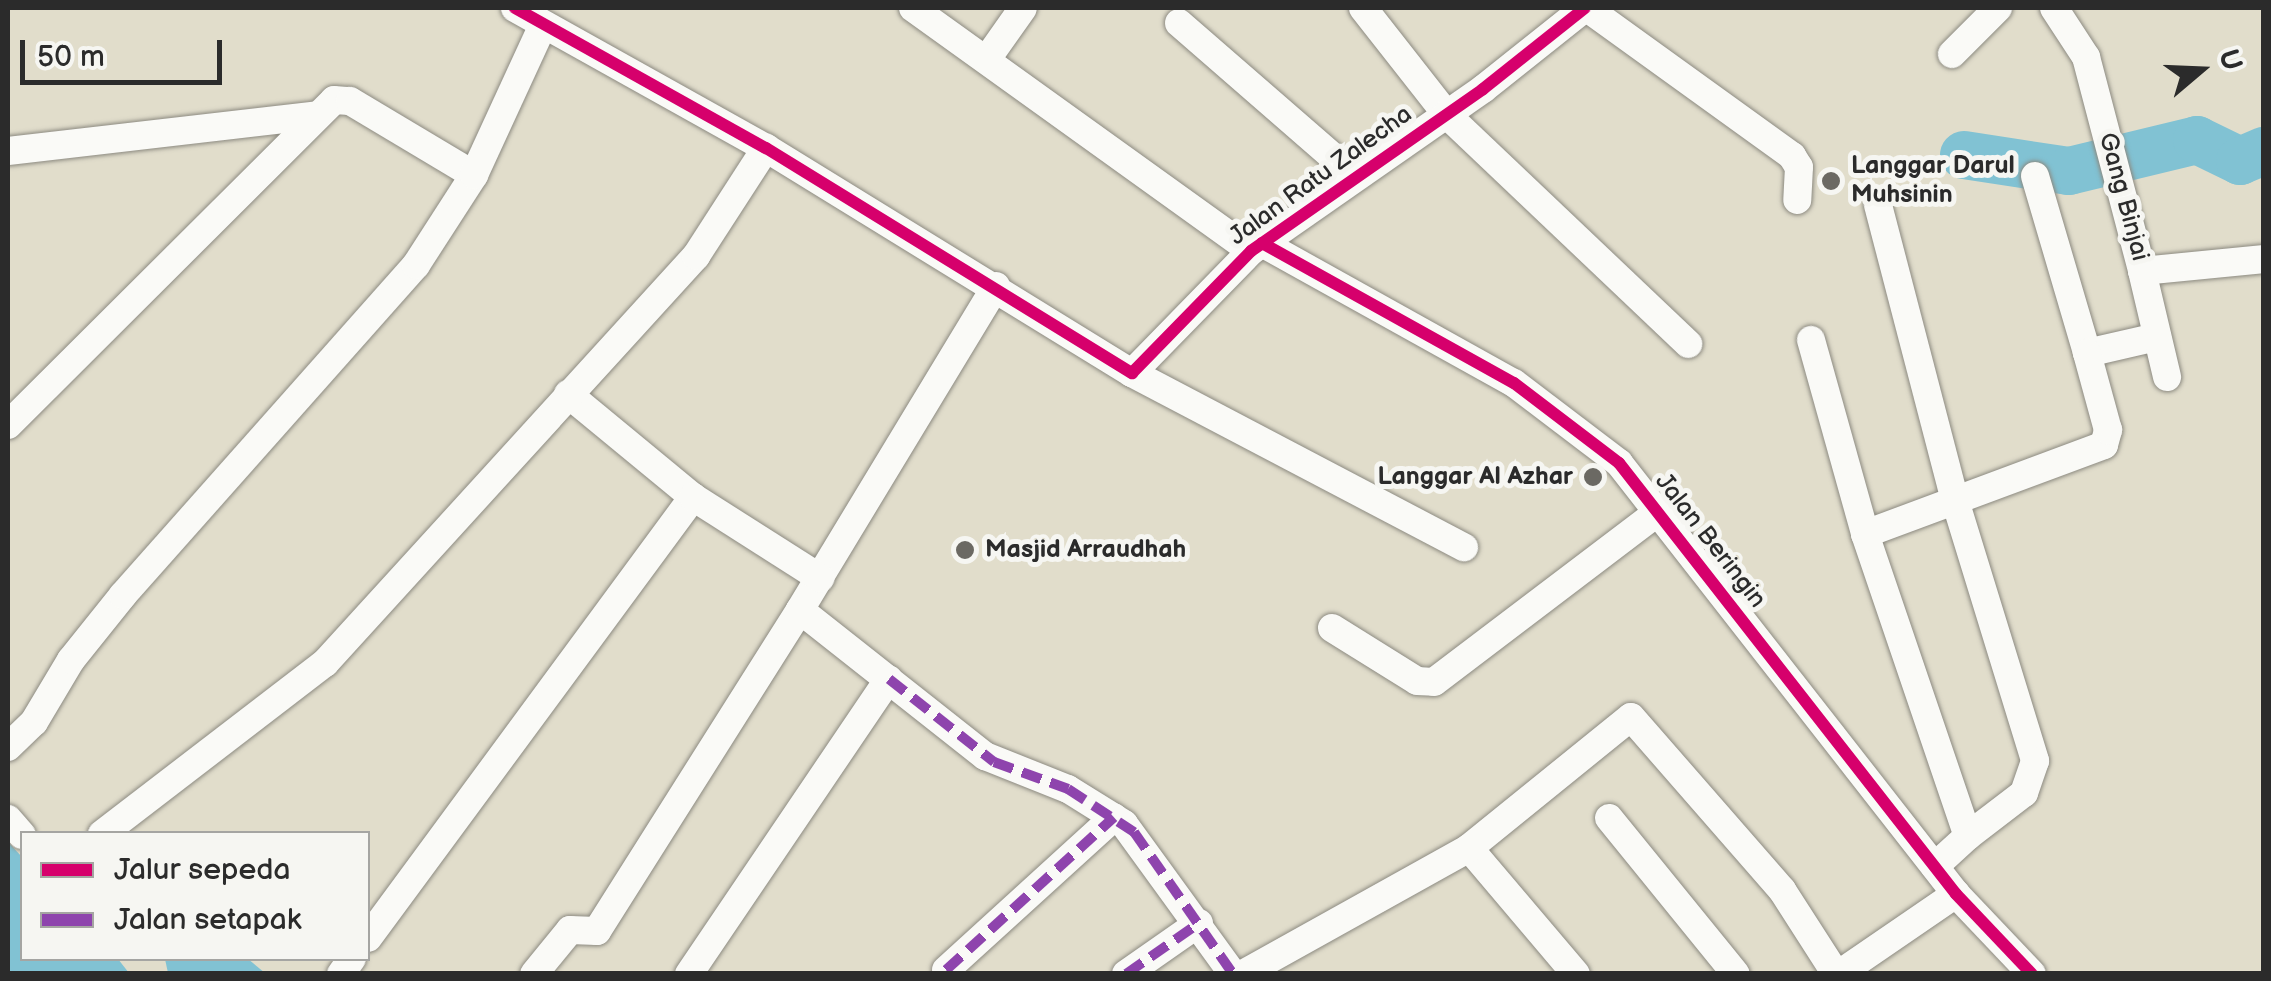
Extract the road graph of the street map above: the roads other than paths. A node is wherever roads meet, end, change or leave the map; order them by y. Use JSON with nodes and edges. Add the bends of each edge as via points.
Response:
{"nodes":[{"id":1,"x":516,"y":8,"type":"edge"},
{"id":2,"x":913,"y":8,"type":"edge"},
{"id":3,"x":1023,"y":8,"type":"edge"},
{"id":4,"x":1363,"y":8,"type":"edge"},
{"id":5,"x":1586,"y":8,"type":"edge"},
{"id":6,"x":1998,"y":8,"type":"edge"},
{"id":7,"x":2056,"y":10,"type":"edge"},
{"id":8,"x":1179,"y":23,"type":"dead end"},
{"id":9,"x":543,"y":26,"type":"junction"},
{"id":10,"x":1952,"y":54,"type":"dead end"},
{"id":11,"x":987,"y":59,"type":"junction"},
{"id":12,"x":1446,"y":114,"type":"junction"},
{"id":13,"x":318,"y":115,"type":"junction"},
{"id":14,"x":766,"y":148,"type":"junction"},
{"id":15,"x":8,"y":151,"type":"edge"},
{"id":16,"x":474,"y":175,"type":"junction"},
{"id":17,"x":1356,"y":176,"type":"junction"},
{"id":18,"x":2035,"y":176,"type":"dead end"},
{"id":19,"x":1797,"y":200,"type":"dead end"},
{"id":20,"x":1878,"y":205,"type":"dead end"},
{"id":21,"x":1262,"y":248,"type":"junction"},
{"id":22,"x":2264,"y":259,"type":"edge"},
{"id":23,"x":2142,"y":272,"type":"junction"},
{"id":24,"x":996,"y":286,"type":"junction"},
{"id":25,"x":2157,"y":337,"type":"junction"},
{"id":26,"x":1811,"y":340,"type":"dead end"},
{"id":27,"x":1688,"y":344,"type":"dead end"},
{"id":28,"x":2087,"y":352,"type":"junction"},
{"id":29,"x":1132,"y":373,"type":"junction"},
{"id":30,"x":2168,"y":377,"type":"dead end"},
{"id":31,"x":568,"y":394,"type":"junction"},
{"id":32,"x":11,"y":415,"type":"edge"},
{"id":33,"x":1954,"y":497,"type":"junction"},
{"id":34,"x":693,"y":498,"type":"junction"},
{"id":35,"x":1658,"y":512,"type":"junction"},
{"id":36,"x":1866,"y":534,"type":"junction"},
{"id":37,"x":1464,"y":547,"type":"dead end"},
{"id":38,"x":820,"y":578,"type":"junction"},
{"id":39,"x":800,"y":610,"type":"junction"},
{"id":40,"x":1332,"y":628,"type":"dead end"},
{"id":41,"x":889,"y":678,"type":"junction"},
{"id":42,"x":8,"y":747,"type":"edge"},
{"id":43,"x":1114,"y":816,"type":"junction"},
{"id":44,"x":1609,"y":818,"type":"dead end"},
{"id":45,"x":106,"y":831,"type":"edge"},
{"id":46,"x":1968,"y":836,"type":"junction"},
{"id":47,"x":1470,"y":848,"type":"junction"},
{"id":48,"x":1935,"y":866,"type":"junction"},
{"id":49,"x":1956,"y":894,"type":"junction"},
{"id":50,"x":1199,"y":922,"type":"junction"},
{"id":51,"x":370,"y":935,"type":"edge"},
{"id":52,"x":946,"y":970,"type":"dead end"},
{"id":53,"x":534,"y":974,"type":"edge"},
{"id":54,"x":689,"y":974,"type":"edge"},
{"id":55,"x":1126,"y":974,"type":"edge"},
{"id":56,"x":1233,"y":974,"type":"edge"},
{"id":57,"x":1243,"y":974,"type":"edge"},
{"id":58,"x":1576,"y":974,"type":"edge"},
{"id":59,"x":1736,"y":974,"type":"edge"},
{"id":60,"x":1837,"y":974,"type":"edge"},
{"id":61,"x":2032,"y":974,"type":"edge"}],
"edges":[{"from":1,"to":9,"type":"street"},
{"from":2,"to":11,"type":"street","name":"Jalan Beringin"},
{"from":3,"to":11,"type":"street"},
{"from":4,"to":12,"type":"street"},
{"from":5,"to":12,"type":"street","name":"Jalan Ratu Zalecha"},
{"from":5,"to":19,"type":"street","via":[[1792,156],[1799,167]]},
{"from":6,"to":10,"type":"street"},
{"from":7,"to":23,"type":"street","name":"Gang Binjai","via":[[2086,57]]},
{"from":8,"to":17,"type":"street"},
{"from":9,"to":14,"type":"street"},
{"from":9,"to":16,"type":"street"},
{"from":11,"to":21,"type":"street","name":"Jalan Beringin"},
{"from":12,"to":17,"type":"street","name":"Jalan Ratu Zalecha"},
{"from":12,"to":27,"type":"street"},
{"from":13,"to":15,"type":"street"},
{"from":13,"to":16,"type":"street","via":[[334,100],[350,101]]},
{"from":13,"to":32,"type":"street"},
{"from":14,"to":24,"type":"street"},
{"from":14,"to":31,"type":"street","via":[[696,256]]},
{"from":16,"to":42,"type":"street","via":[[416,265],[123,595],[70,660],[34,722]]},
{"from":17,"to":21,"type":"street","name":"Jalan Ratu Zalecha"},
{"from":18,"to":28,"type":"street"},
{"from":20,"to":33,"type":"street"},
{"from":21,"to":29,"type":"street","name":"Jalan Ratu Zalecha","via":[[1214,286]]},
{"from":21,"to":35,"type":"street","name":"Jalan Beringin","via":[[1514,383],[1599,444]]},
{"from":22,"to":23,"type":"street","name":"Gang Binjai"},
{"from":23,"to":25,"type":"street"},
{"from":24,"to":29,"type":"street"},
{"from":24,"to":38,"type":"street"},
{"from":25,"to":28,"type":"street"},
{"from":25,"to":30,"type":"street"},
{"from":26,"to":36,"type":"street"},
{"from":28,"to":33,"type":"street","via":[[2107,442]]},
{"from":29,"to":37,"type":"street"},
{"from":31,"to":34,"type":"street"},
{"from":31,"to":45,"type":"street","via":[[325,662]]},
{"from":33,"to":36,"type":"street"},
{"from":33,"to":46,"type":"street","via":[[2035,761],[2024,792]]},
{"from":34,"to":38,"type":"street"},
{"from":34,"to":51,"type":"street"},
{"from":35,"to":40,"type":"street","via":[[1434,682],[1416,681]]},
{"from":35,"to":48,"type":"street","name":"Jalan Beringin"},
{"from":36,"to":46,"type":"street"},
{"from":38,"to":39,"type":"street"},
{"from":39,"to":41,"type":"street"},
{"from":39,"to":53,"type":"street","via":[[597,931],[570,930]]},
{"from":41,"to":43,"type":"street","via":[[994,762]]},
{"from":41,"to":54,"type":"street"},
{"from":43,"to":50,"type":"street","via":[[1146,846]]},
{"from":43,"to":52,"type":"street"},
{"from":44,"to":59,"type":"street"},
{"from":46,"to":48,"type":"street"},
{"from":47,"to":57,"type":"street"},
{"from":47,"to":58,"type":"street"},
{"from":47,"to":60,"type":"street","via":[[1622,720],[1634,717],[1782,890]]},
{"from":48,"to":49,"type":"street","name":"Jalan Beringin"},
{"from":49,"to":60,"type":"street"},
{"from":49,"to":61,"type":"street","name":"Jalan Beringin"},
{"from":50,"to":55,"type":"street"},
{"from":50,"to":56,"type":"street"}]}
